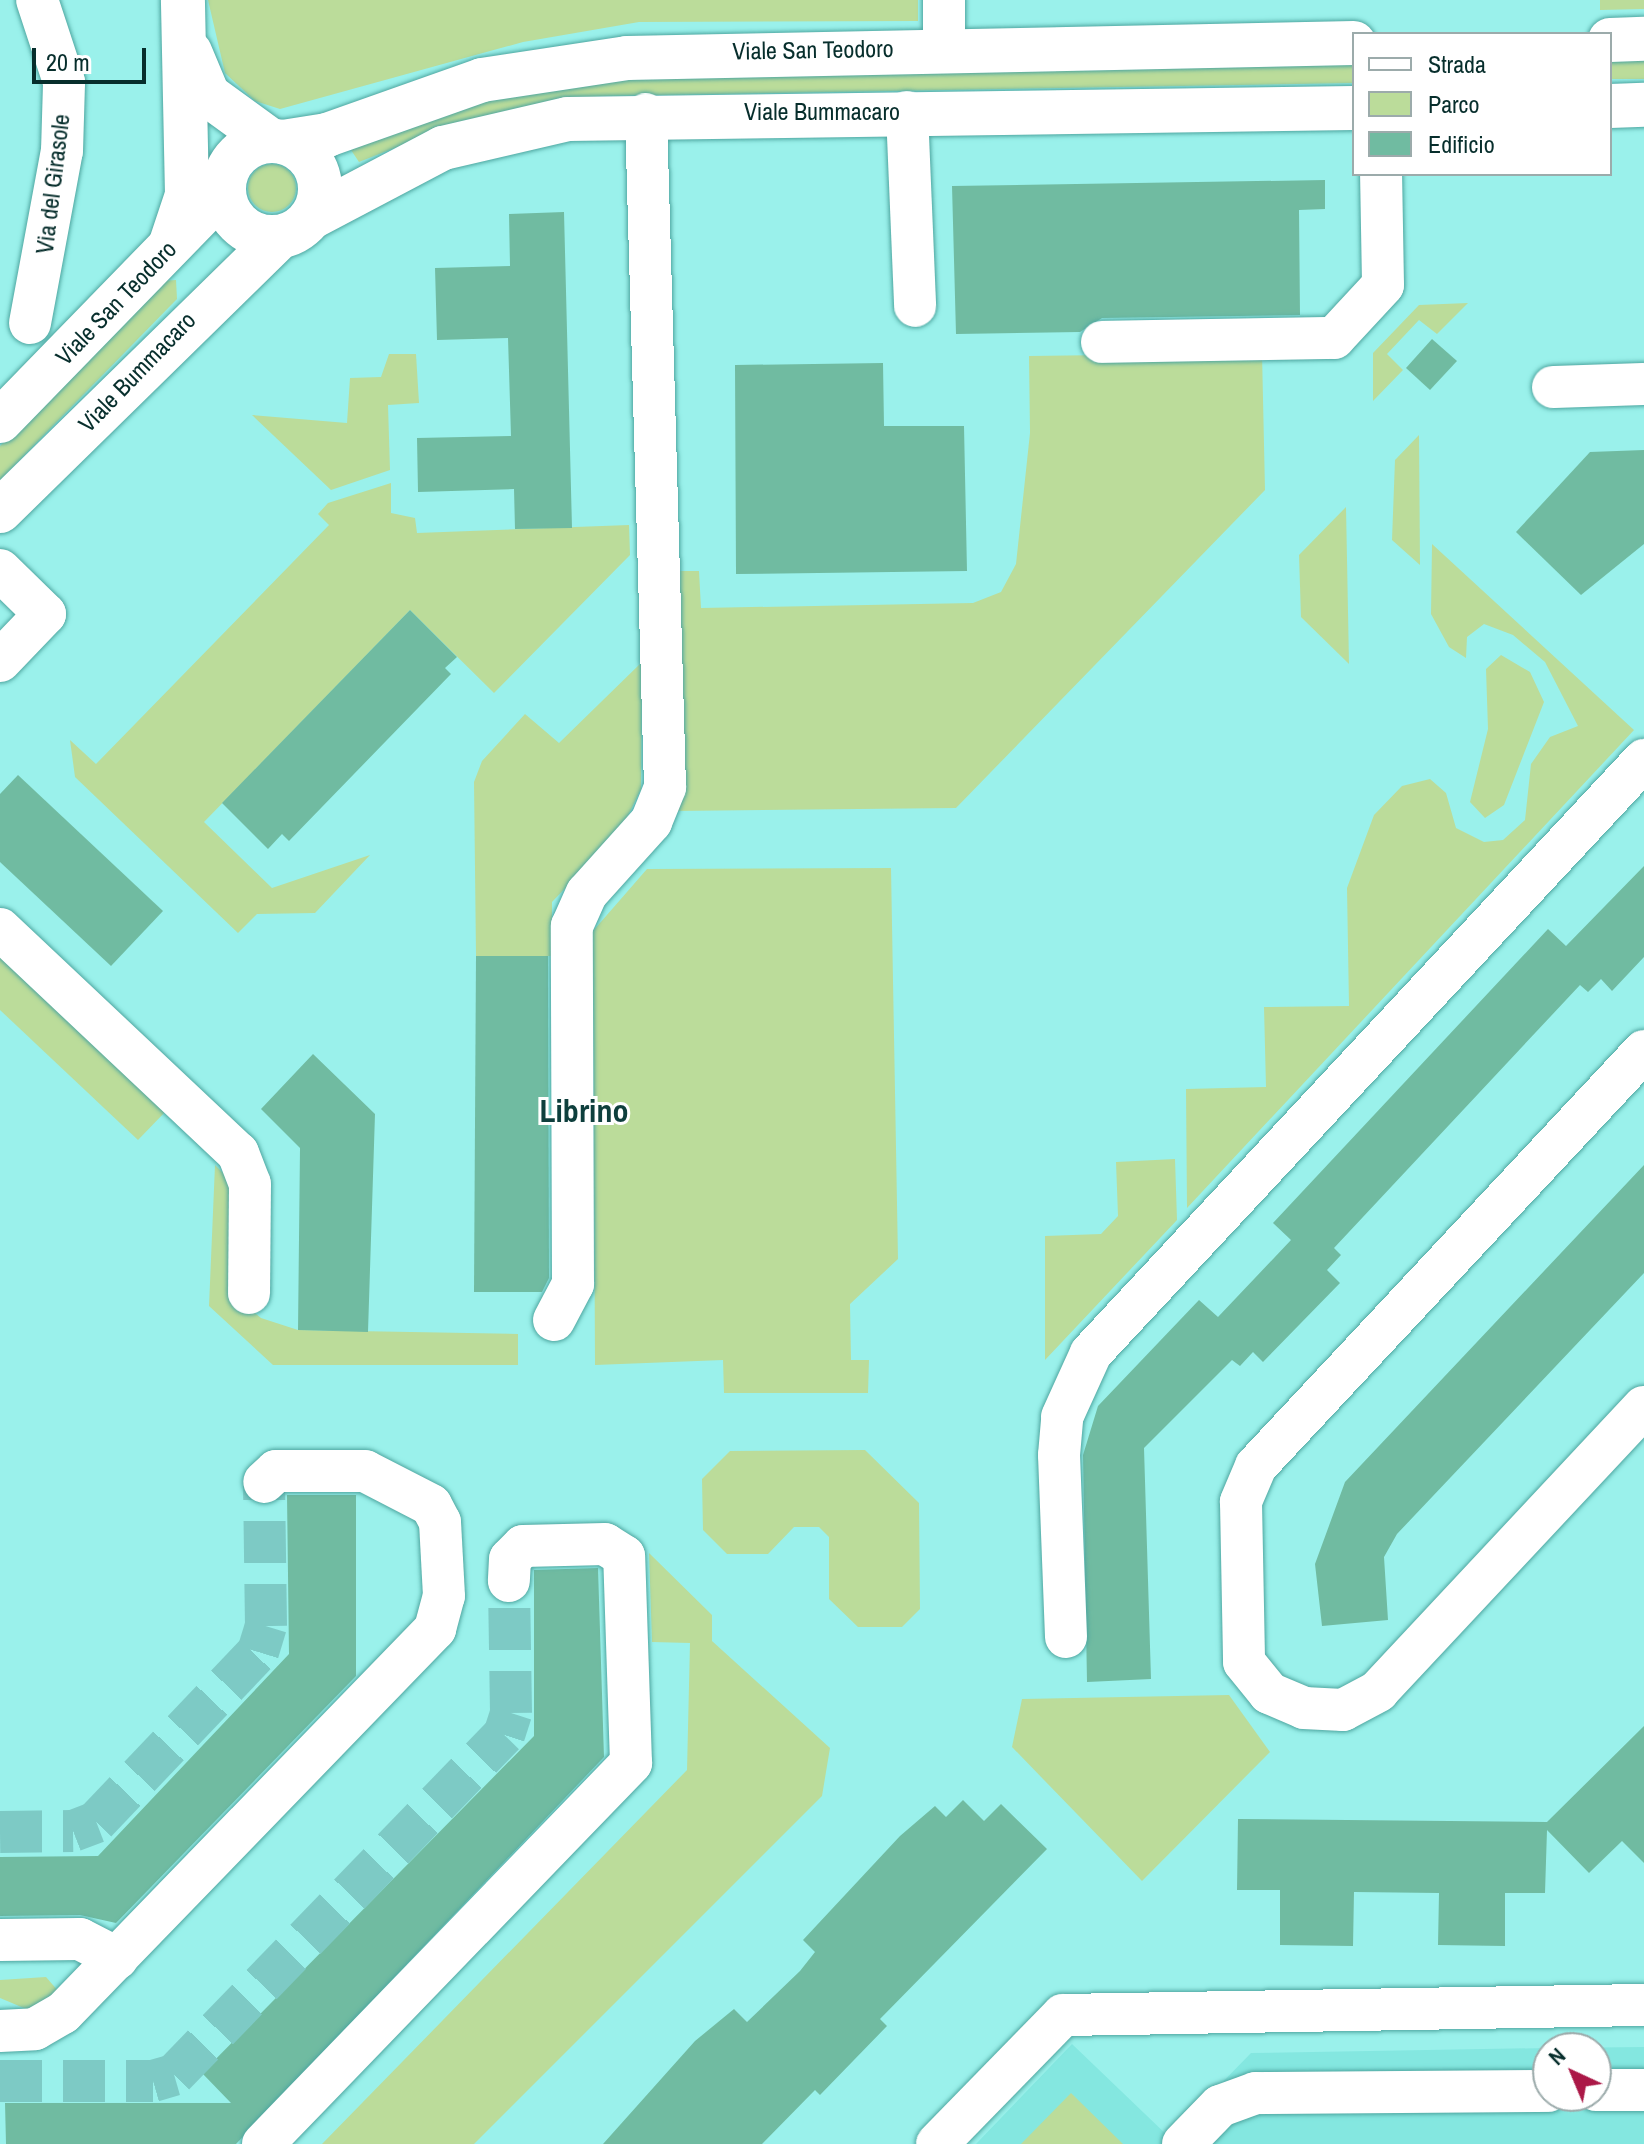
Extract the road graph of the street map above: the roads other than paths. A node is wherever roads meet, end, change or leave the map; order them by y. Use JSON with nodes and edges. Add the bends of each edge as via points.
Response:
{"nodes":[{"id":1,"x":37,"y":0,"type":"edge"},
{"id":2,"x":944,"y":0,"type":"edge"},
{"id":3,"x":185,"y":19,"type":"edge"},
{"id":4,"x":1644,"y":39,"type":"edge"},
{"id":5,"x":1612,"y":40,"type":"edge"},
{"id":6,"x":1352,"y":43,"type":"edge"},
{"id":7,"x":944,"y":48,"type":"junction"},
{"id":8,"x":186,"y":104,"type":"junction"},
{"id":9,"x":1644,"y":105,"type":"edge"},
{"id":10,"x":1612,"y":106,"type":"edge"},
{"id":11,"x":1352,"y":108,"type":"edge"},
{"id":12,"x":907,"y":112,"type":"junction"},
{"id":13,"x":646,"y":114,"type":"junction"},
{"id":14,"x":277,"y":141,"type":"junction"},
{"id":15,"x":226,"y":175,"type":"junction"},
{"id":16,"x":1381,"y":176,"type":"edge"},
{"id":17,"x":295,"y":227,"type":"junction"},
{"id":18,"x":169,"y":248,"type":"junction"},
{"id":19,"x":915,"y":306,"type":"dead end"},
{"id":20,"x":30,"y":323,"type":"dead end"},
{"id":21,"x":1102,"y":342,"type":"dead end"},
{"id":22,"x":1644,"y":384,"type":"edge"},
{"id":23,"x":1553,"y":387,"type":"dead end"},
{"id":24,"x":0,"y":421,"type":"edge"},
{"id":25,"x":0,"y":511,"type":"edge"},
{"id":26,"x":0,"y":570,"type":"edge"},
{"id":27,"x":0,"y":661,"type":"edge"},
{"id":28,"x":1644,"y":760,"type":"edge"},
{"id":29,"x":0,"y":929,"type":"edge"},
{"id":30,"x":1644,"y":1051,"type":"edge"},
{"id":31,"x":249,"y":1293,"type":"dead end"},
{"id":32,"x":554,"y":1320,"type":"dead end"},
{"id":33,"x":1644,"y":1407,"type":"edge"},
{"id":34,"x":264,"y":1482,"type":"dead end"},
{"id":35,"x":509,"y":1581,"type":"tunnel mouth"},
{"id":36,"x":1066,"y":1637,"type":"dead end"},
{"id":37,"x":0,"y":1940,"type":"edge"},
{"id":38,"x":117,"y":1958,"type":"junction"},
{"id":39,"x":1644,"y":2005,"type":"edge"},
{"id":40,"x":0,"y":2031,"type":"edge"},
{"id":41,"x":1612,"y":2090,"type":"edge"},
{"id":42,"x":1644,"y":2090,"type":"edge"},
{"id":43,"x":1532,"y":2091,"type":"edge"},
{"id":44,"x":263,"y":2144,"type":"edge"},
{"id":45,"x":937,"y":2144,"type":"edge"},
{"id":46,"x":1183,"y":2144,"type":"edge"}],
"edges":[{"from":1,"to":20,"type":"street","name":"Via del Girasole","via":[[64,82],[62,151]]},
{"from":2,"to":7,"type":"street"},
{"from":3,"to":8,"type":"main road"},
{"from":3,"to":14,"type":"main road","via":[[208,95]]},
{"from":4,"to":5,"type":"main road"},
{"from":6,"to":7,"type":"main road","name":"Viale San Teodoro"},
{"from":7,"to":14,"type":"main road","name":"Viale San Teodoro","via":[[728,51],[540,68]]},
{"from":8,"to":15,"type":"main road"},
{"from":8,"to":18,"type":"main road","via":[[187,195]]},
{"from":9,"to":10,"type":"main road"},
{"from":11,"to":12,"type":"main road","name":"Viale Bummacaro"},
{"from":12,"to":13,"type":"main road","name":"Viale Bummacaro"},
{"from":12,"to":19,"type":"street"},
{"from":13,"to":17,"type":"main road","name":"Viale Bummacaro","via":[[568,119],[443,148]]},
{"from":13,"to":32,"type":"street","via":[[665,787],[651,822],[587,893],[572,926],[573,1284]]},
{"from":14,"to":15,"type":"main road","via":[[248,147]]},
{"from":14,"to":17,"type":"main road","via":[[315,166],[321,191]]},
{"from":15,"to":17,"type":"main road","via":[[226,205],[241,227]]},
{"from":15,"to":18,"type":"main road","name":"Viale San Teodoro"},
{"from":16,"to":21,"type":"street","via":[[1383,285],[1334,338]]},
{"from":17,"to":25,"type":"main road","name":"Viale Bummacaro"},
{"from":18,"to":24,"type":"main road","name":"Viale San Teodoro"},
{"from":22,"to":23,"type":"street"},
{"from":26,"to":27,"type":"street","via":[[45,614]]},
{"from":28,"to":36,"type":"street","via":[[1091,1353],[1062,1417]]},
{"from":29,"to":31,"type":"street","via":[[238,1153],[250,1184]]},
{"from":30,"to":33,"type":"street","via":[[1256,1466],[1241,1502],[1237,1610],[1244,1662],[1269,1693],[1304,1708],[1343,1710],[1378,1691]]},
{"from":34,"to":38,"type":"street","via":[[284,1470],[365,1471],[422,1498],[440,1522],[441,1612],[423,1644]]},
{"from":35,"to":44,"type":"street","via":[[510,1559],[530,1544],[605,1544],[624,1556],[631,1763]]},
{"from":37,"to":38,"type":"street","via":[[80,1939]]},
{"from":38,"to":40,"type":"street","via":[[48,2024]]},
{"from":39,"to":45,"type":"street","via":[[1063,2015]]},
{"from":41,"to":42,"type":"street"},
{"from":43,"to":46,"type":"street","via":[[1256,2093],[1220,2106]]}]}
